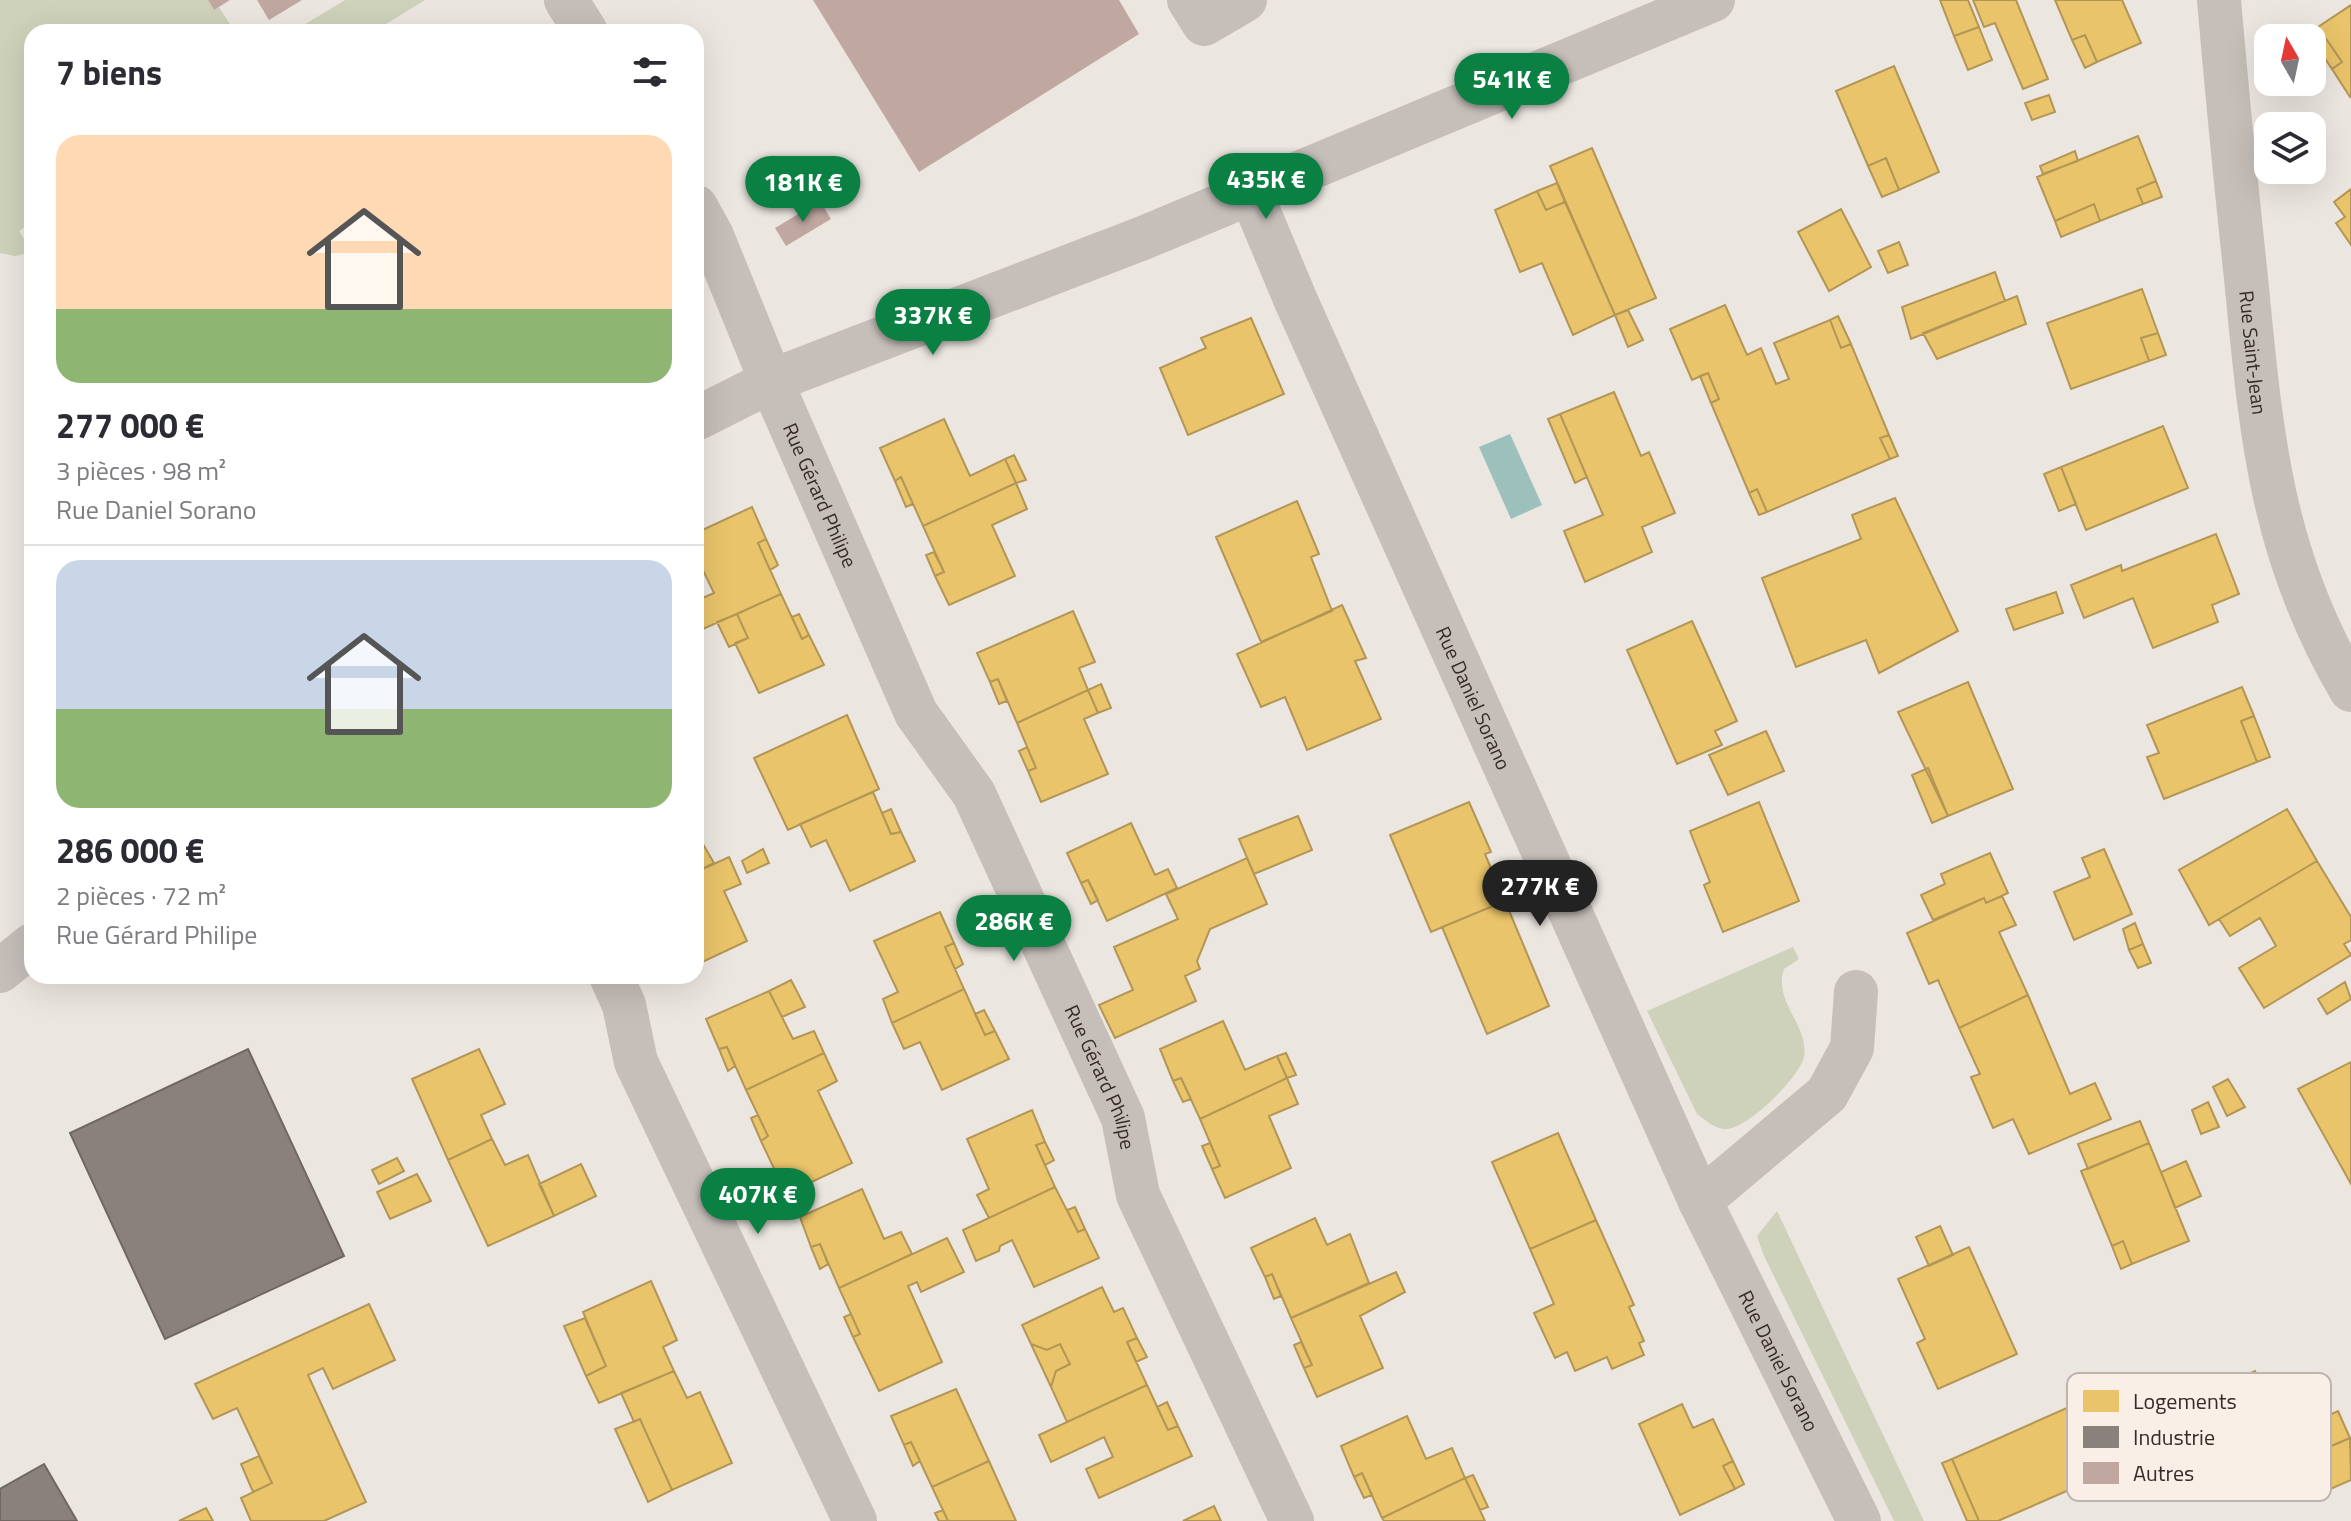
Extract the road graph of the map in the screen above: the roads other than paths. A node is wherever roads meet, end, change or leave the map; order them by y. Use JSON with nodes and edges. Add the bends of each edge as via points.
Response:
{"nodes":[{"id":1,"x":566,"y":0,"type":"edge"},
{"id":2,"x":1189,"y":0,"type":"edge"},
{"id":3,"x":1245,"y":0,"type":"edge"},
{"id":4,"x":1713,"y":0,"type":"edge"},
{"id":5,"x":2219,"y":0,"type":"edge"},
{"id":6,"x":581,"y":24,"type":"edge"},
{"id":7,"x":1250,"y":191,"type":"junction"},
{"id":8,"x":704,"y":222,"type":"edge"},
{"id":9,"x":771,"y":381,"type":"junction"},
{"id":10,"x":704,"y":415,"type":"edge"},
{"id":11,"x":2351,"y":690,"type":"edge"},
{"id":12,"x":24,"y":952,"type":"edge"},
{"id":13,"x":0,"y":971,"type":"edge"},
{"id":14,"x":615,"y":984,"type":"edge"},
{"id":15,"x":1856,"y":992,"type":"dead end"},
{"id":16,"x":1700,"y":1201,"type":"junction"},
{"id":17,"x":855,"y":1521,"type":"edge"},
{"id":18,"x":1292,"y":1521,"type":"edge"},
{"id":19,"x":1859,"y":1521,"type":"edge"}],
"edges":[{"from":1,"to":6,"type":"street"},
{"from":2,"to":3,"type":"street","via":[[1204,24]]},
{"from":4,"to":7,"type":"street"},
{"from":5,"to":11,"type":"street","name":"Rue Saint-Jean","via":[[2259,414],[2276,509],[2320,636]]},
{"from":7,"to":9,"type":"street","via":[[975,305]]},
{"from":7,"to":16,"type":"street","name":"Rue Daniel Sorano"},
{"from":8,"to":9,"type":"street","name":"Rue Gérard Philipe"},
{"from":9,"to":10,"type":"street"},
{"from":9,"to":18,"type":"street","name":"Rue Gérard Philipe","via":[[916,713],[974,794],[1117,1104],[1138,1195]]},
{"from":12,"to":13,"type":"street"},
{"from":14,"to":17,"type":"street","via":[[636,1062]]},
{"from":15,"to":16,"type":"street","via":[[1852,1048],[1827,1094]]},
{"from":16,"to":19,"type":"street","name":"Rue Daniel Sorano"}]}
